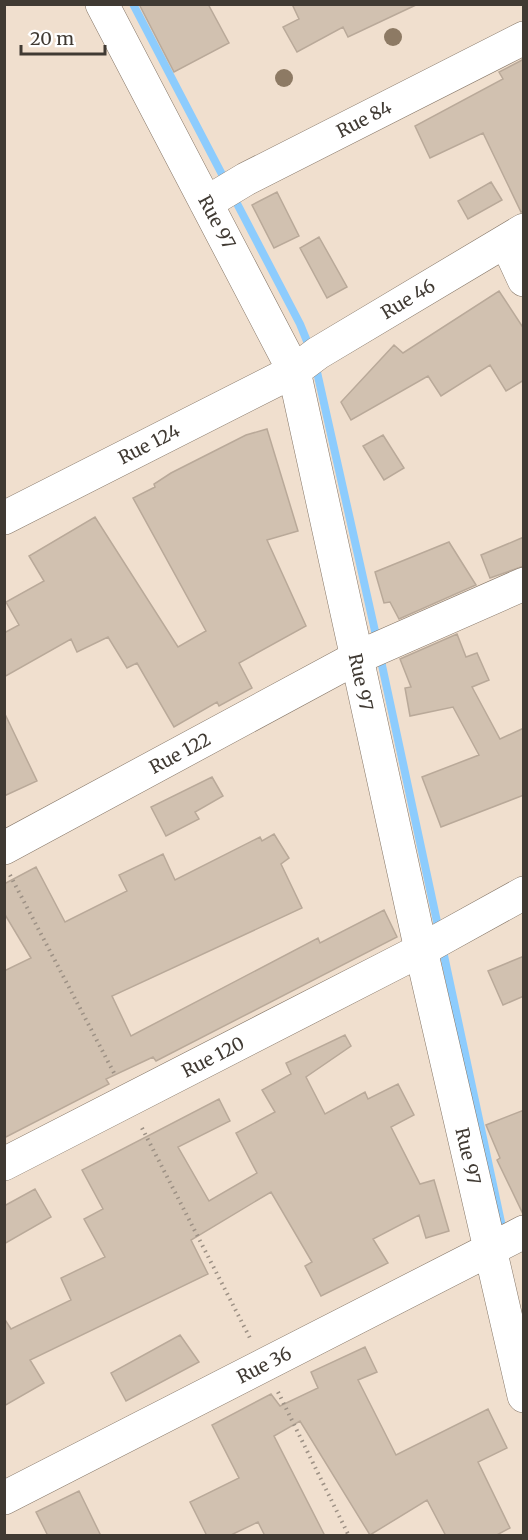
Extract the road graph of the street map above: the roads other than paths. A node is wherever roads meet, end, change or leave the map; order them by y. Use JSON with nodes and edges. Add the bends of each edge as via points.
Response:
{"nodes":[{"id":1,"x":102,"y":4,"type":"edge"},
{"id":2,"x":524,"y":38,"type":"edge"},
{"id":3,"x":206,"y":203,"type":"junction"},
{"id":4,"x":515,"y":235,"type":"edge"},
{"id":5,"x":524,"y":280,"type":"edge"},
{"id":6,"x":294,"y":371,"type":"junction"},
{"id":7,"x":4,"y":518,"type":"edge"},
{"id":8,"x":524,"y":584,"type":"edge"},
{"id":9,"x":356,"y":658,"type":"junction"},
{"id":10,"x":7,"y":861,"type":"edge"},
{"id":11,"x":524,"y":893,"type":"edge"},
{"id":12,"x":421,"y":950,"type":"junction"},
{"id":13,"x":4,"y":1164,"type":"edge"},
{"id":14,"x":524,"y":1232,"type":"edge"},
{"id":15,"x":489,"y":1250,"type":"junction"},
{"id":16,"x":524,"y":1396,"type":"edge"},
{"id":17,"x":4,"y":1498,"type":"edge"}],
"edges":[{"from":1,"to":3,"type":"street","name":"Rue 97"},
{"from":2,"to":3,"type":"street","name":"Rue 84"},
{"from":3,"to":6,"type":"street","name":"Rue 97"},
{"from":4,"to":5,"type":"street"},
{"from":4,"to":6,"type":"street","name":"Rue 46"},
{"from":6,"to":7,"type":"street","name":"Rue 124"},
{"from":6,"to":9,"type":"street","name":"Rue 97"},
{"from":8,"to":9,"type":"street","name":"Rue 122"},
{"from":9,"to":10,"type":"street","name":"Rue 122"},
{"from":9,"to":12,"type":"street","name":"Rue 97"},
{"from":11,"to":12,"type":"street","name":"Rue 120"},
{"from":12,"to":13,"type":"street","name":"Rue 120"},
{"from":12,"to":15,"type":"street","name":"Rue 97"},
{"from":14,"to":15,"type":"street","name":"Rue 36"},
{"from":15,"to":16,"type":"street","name":"Rue 97"},
{"from":15,"to":17,"type":"street","name":"Rue 36"}]}
